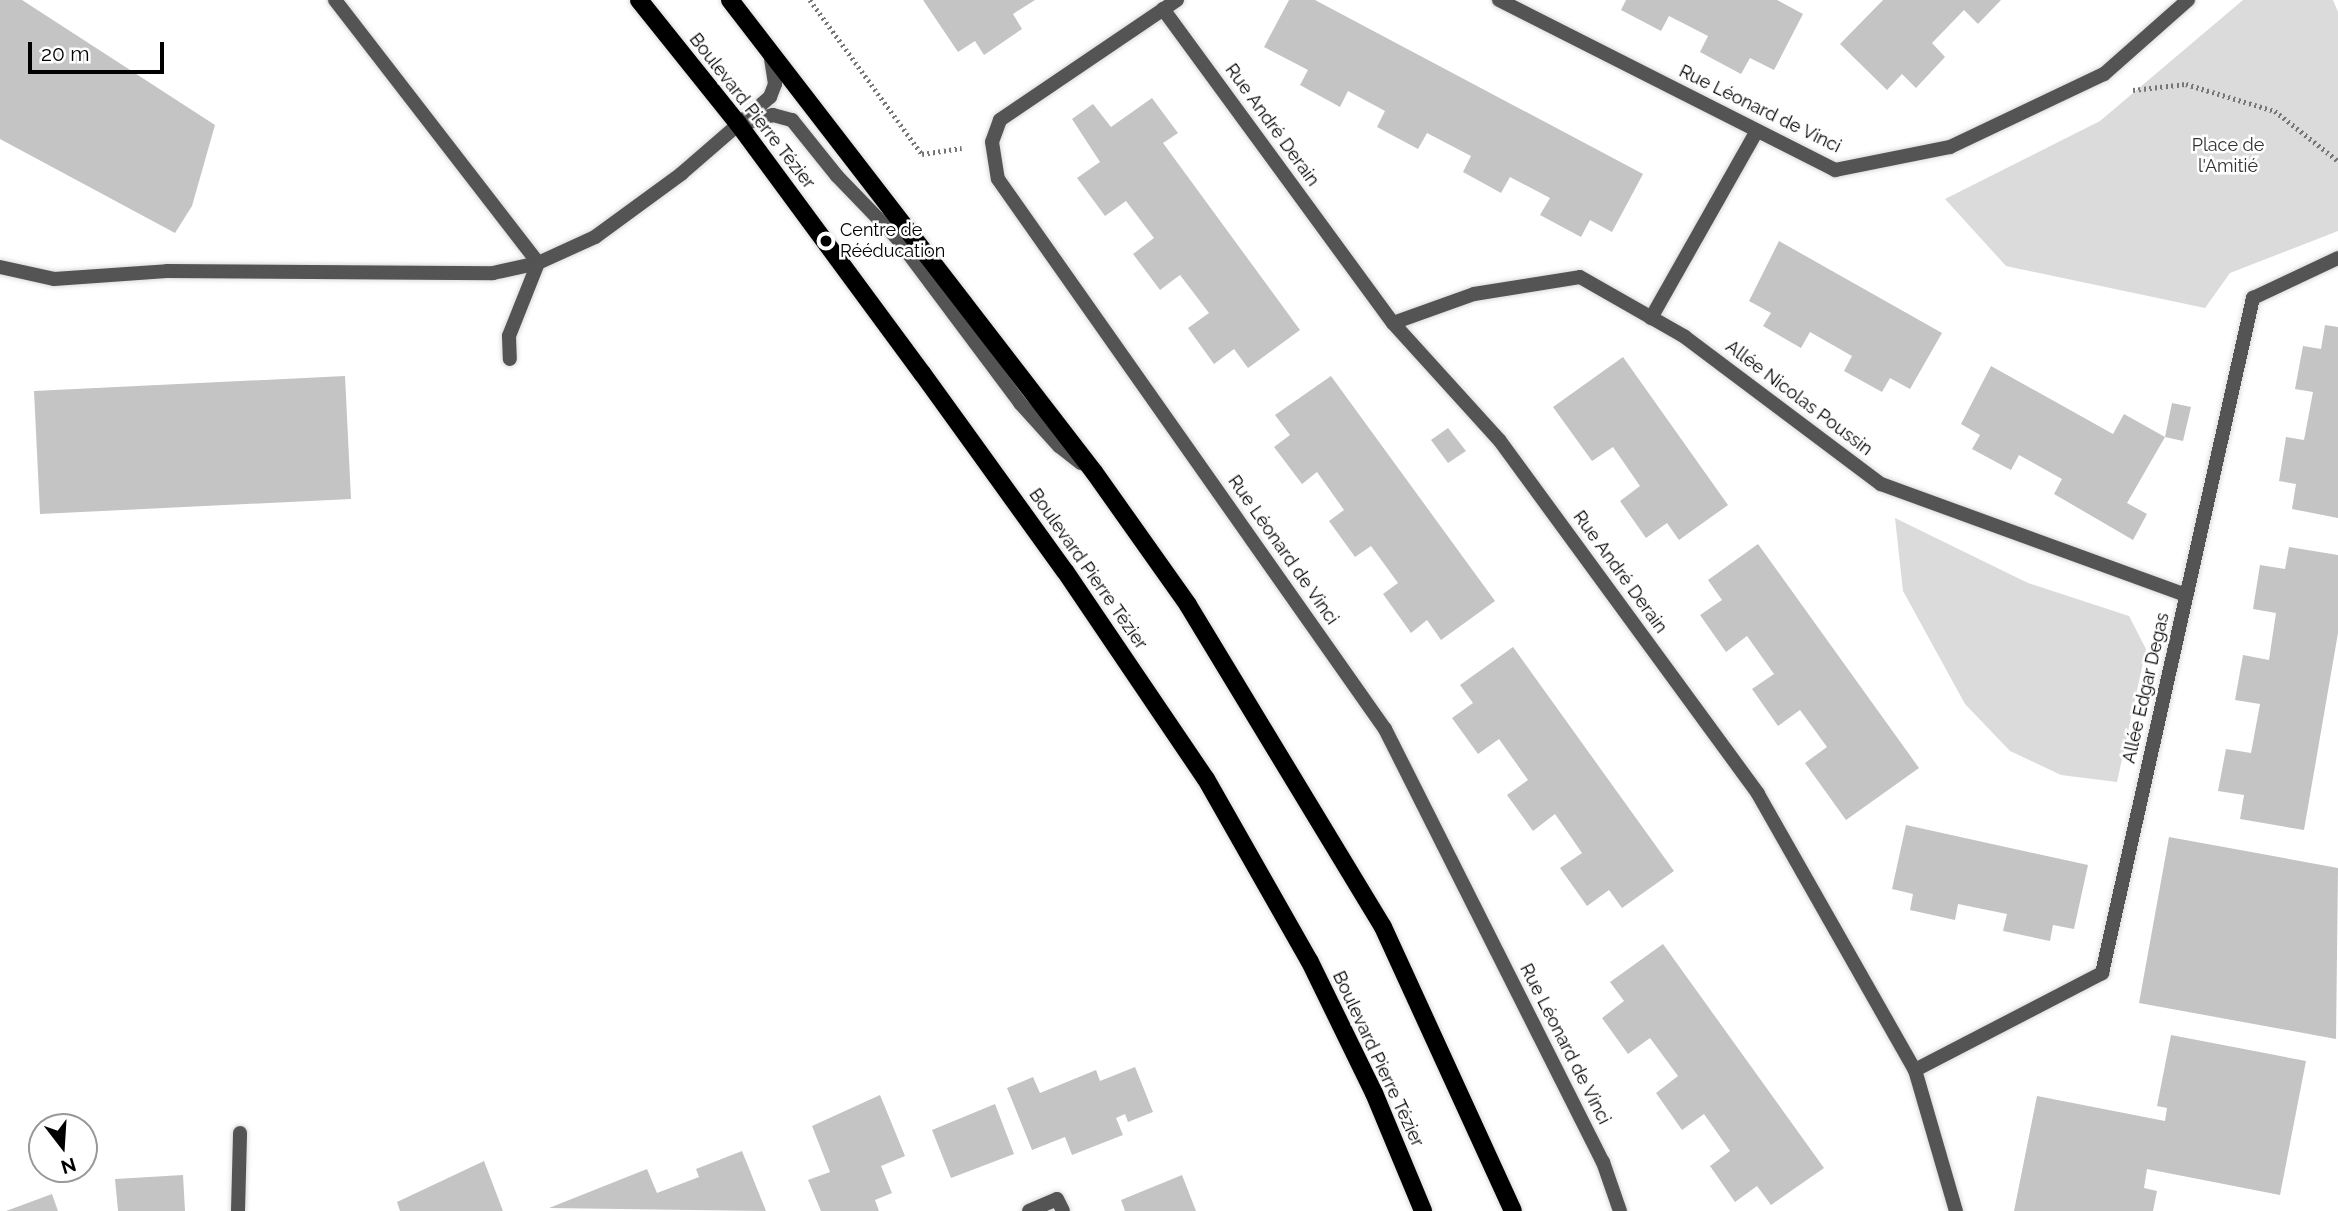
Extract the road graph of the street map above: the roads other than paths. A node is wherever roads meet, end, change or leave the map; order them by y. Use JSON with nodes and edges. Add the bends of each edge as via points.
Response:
{"nodes":[{"id":1,"x":335,"y":0,"type":"edge"},
{"id":2,"x":639,"y":0,"type":"edge"},
{"id":3,"x":1177,"y":0,"type":"edge"},
{"id":4,"x":1499,"y":0,"type":"edge"},
{"id":5,"x":2188,"y":0,"type":"edge"},
{"id":6,"x":733,"y":1,"type":"edge"},
{"id":7,"x":1163,"y":9,"type":"junction"},
{"id":8,"x":767,"y":46,"type":"junction"},
{"id":9,"x":739,"y":125,"type":"junction"},
{"id":10,"x":1757,"y":131,"type":"junction"},
{"id":11,"x":2338,"y":258,"type":"edge"},
{"id":12,"x":538,"y":263,"type":"junction"},
{"id":13,"x":0,"y":267,"type":"edge"},
{"id":14,"x":1651,"y":318,"type":"junction"},
{"id":15,"x":1393,"y":323,"type":"junction"},
{"id":16,"x":510,"y":359,"type":"dead end"},
{"id":17,"x":1094,"y":472,"type":"junction"},
{"id":18,"x":2186,"y":596,"type":"junction"},
{"id":19,"x":1914,"y":1070,"type":"junction"},
{"id":20,"x":240,"y":1133,"type":"dead end"},
{"id":21,"x":239,"y":1211,"type":"edge"},
{"id":22,"x":1029,"y":1211,"type":"edge"},
{"id":23,"x":1063,"y":1211,"type":"edge"},
{"id":24,"x":1423,"y":1211,"type":"edge"},
{"id":25,"x":1513,"y":1211,"type":"edge"},
{"id":26,"x":1620,"y":1211,"type":"edge"},
{"id":27,"x":1956,"y":1211,"type":"edge"}],
"edges":[{"from":1,"to":12,"type":"street"},
{"from":2,"to":9,"type":"main road","name":"Boulevard Pierre Tézier"},
{"from":3,"to":7,"type":"street"},
{"from":4,"to":10,"type":"street","name":"Rue Léonard de Vinci"},
{"from":5,"to":10,"type":"street","name":"Rue Léonard de Vinci","via":[[2104,74],[1950,147],[1835,170]]},
{"from":6,"to":8,"type":"main road"},
{"from":7,"to":15,"type":"street","name":"Rue André Derain"},
{"from":7,"to":26,"type":"street","name":"Rue Léonard de Vinci","via":[[1000,120],[992,142],[998,178],[1385,729],[1603,1162]]},
{"from":8,"to":9,"type":"street","via":[[775,84],[769,97]]},
{"from":8,"to":17,"type":"main road","via":[[819,120]]},
{"from":9,"to":12,"type":"street","via":[[595,237]]},
{"from":9,"to":17,"type":"street","via":[[773,115],[792,120],[837,176],[896,237],[1020,403],[1059,446]]},
{"from":9,"to":24,"type":"main road","name":"Boulevard Pierre Tézier","via":[[1050,549],[1206,779],[1310,962],[1374,1093]]},
{"from":10,"to":14,"type":"street"},
{"from":11,"to":18,"type":"street","name":"Allée Edgar Degas","via":[[2253,299]]},
{"from":12,"to":13,"type":"street","via":[[494,273],[167,271],[54,279]]},
{"from":12,"to":16,"type":"street","via":[[509,336]]},
{"from":14,"to":15,"type":"street","name":"Allée Nicolas Poussin","via":[[1580,277],[1474,294]]},
{"from":14,"to":18,"type":"street","name":"Allée Nicolas Poussin","via":[[1685,337],[1881,484]]},
{"from":15,"to":19,"type":"street","name":"Rue André Derain","via":[[1500,441],[1758,793]]},
{"from":17,"to":25,"type":"main road","via":[[1188,605],[1383,927]]},
{"from":18,"to":19,"type":"street","name":"Allée Edgar Degas","via":[[2102,973]]},
{"from":19,"to":27,"type":"street","name":"Rue André Derain"},
{"from":20,"to":21,"type":"street"},
{"from":22,"to":23,"type":"street","via":[[1057,1199]]}]}
